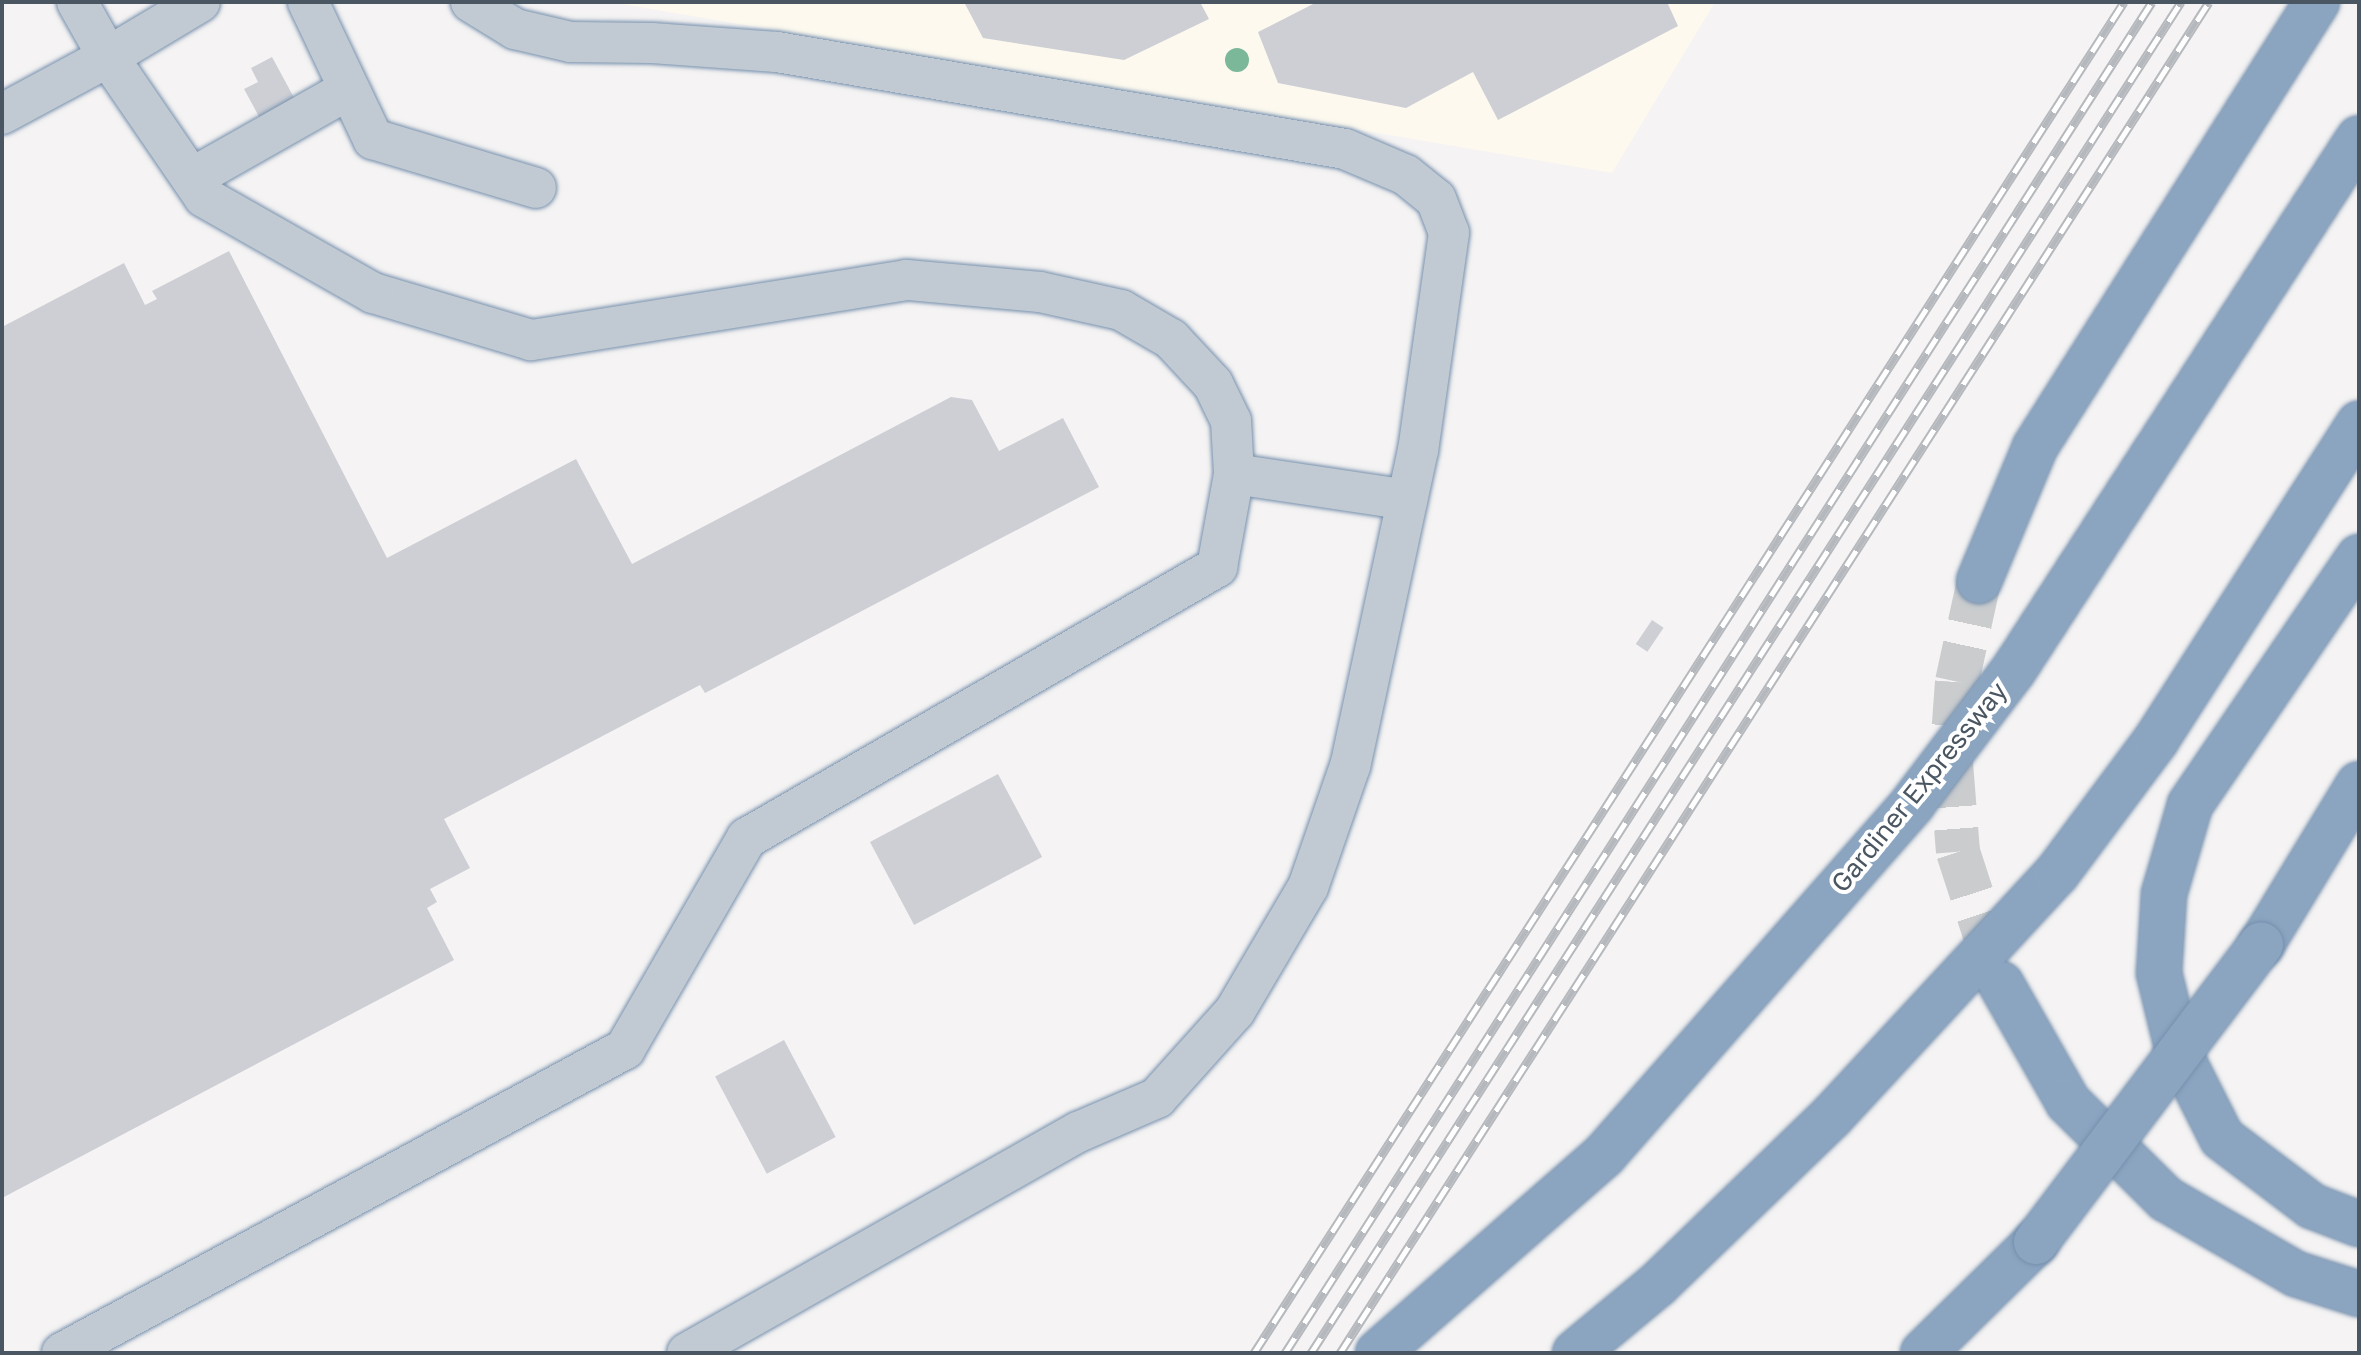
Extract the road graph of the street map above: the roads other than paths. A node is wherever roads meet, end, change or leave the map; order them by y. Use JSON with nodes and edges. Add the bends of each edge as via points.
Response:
{"nodes":[{"id":1,"x":77,"y":2,"type":"edge"},
{"id":2,"x":200,"y":2,"type":"edge"},
{"id":3,"x":308,"y":2,"type":"edge"},
{"id":4,"x":471,"y":2,"type":"edge"},
{"id":5,"x":2317,"y":2,"type":"edge"},
{"id":6,"x":108,"y":57,"type":"junction"},
{"id":7,"x":349,"y":89,"type":"junction"},
{"id":8,"x":2,"y":114,"type":"edge"},
{"id":9,"x":2359,"y":138,"type":"edge"},
{"id":10,"x":192,"y":178,"type":"junction"},
{"id":11,"x":536,"y":188,"type":"dead end"},
{"id":12,"x":2359,"y":424,"type":"edge"},
{"id":13,"x":1234,"y":474,"type":"junction"},
{"id":14,"x":1407,"y":500,"type":"junction"},
{"id":15,"x":2359,"y":557,"type":"edge"},
{"id":16,"x":1979,"y":581,"type":"tunnel mouth"},
{"id":17,"x":2359,"y":784,"type":"edge"},
{"id":18,"x":2001,"y":984,"type":"tunnel mouth"},
{"id":19,"x":2359,"y":1224,"type":"edge"},
{"id":20,"x":2359,"y":1294,"type":"edge"},
{"id":21,"x":1384,"y":1348,"type":"edge"},
{"id":22,"x":62,"y":1353,"type":"edge"},
{"id":23,"x":687,"y":1353,"type":"edge"},
{"id":24,"x":1575,"y":1353,"type":"edge"},
{"id":25,"x":1923,"y":1353,"type":"edge"}],
"edges":[{"from":1,"to":6,"type":"lane"},
{"from":2,"to":6,"type":"lane"},
{"from":3,"to":7,"type":"lane"},
{"from":4,"to":14,"type":"lane","via":[[515,29],[571,42],[777,52],[1345,149],[1406,175],[1436,199],[1449,233]]},
{"from":5,"to":16,"type":"highway","via":[[2035,447]]},
{"from":6,"to":8,"type":"lane"},
{"from":6,"to":10,"type":"lane"},
{"from":7,"to":10,"type":"lane"},
{"from":7,"to":11,"type":"lane","via":[[373,139]]},
{"from":9,"to":21,"type":"highway","name":"Gardiner Expressway","via":[[2013,671],[1913,803],[1605,1154]]},
{"from":10,"to":13,"type":"lane","via":[[204,197],[373,293],[531,340],[907,280],[1040,292],[1121,310],[1171,339],[1213,384],[1231,421]]},
{"from":12,"to":24,"type":"highway","via":[[2156,740],[2057,873],[1831,1117],[1657,1285]]},
{"from":13,"to":14,"type":"lane"},
{"from":13,"to":22,"type":"lane","via":[[1217,567],[747,838],[625,1049]]},
{"from":14,"to":23,"type":"lane","via":[[1350,766],[1308,887],[1235,1011],[1157,1098],[1078,1132]]},
{"from":15,"to":19,"type":"highway","via":[[2190,805],[2164,894],[2159,973],[2178,1051],[2222,1138],[2312,1206]]},
{"from":17,"to":25,"type":"highway","bridge":true,"via":[[2261,945],[2036,1242]]},
{"from":18,"to":20,"type":"highway","via":[[2068,1102],[2166,1199],[2296,1274]]}]}
